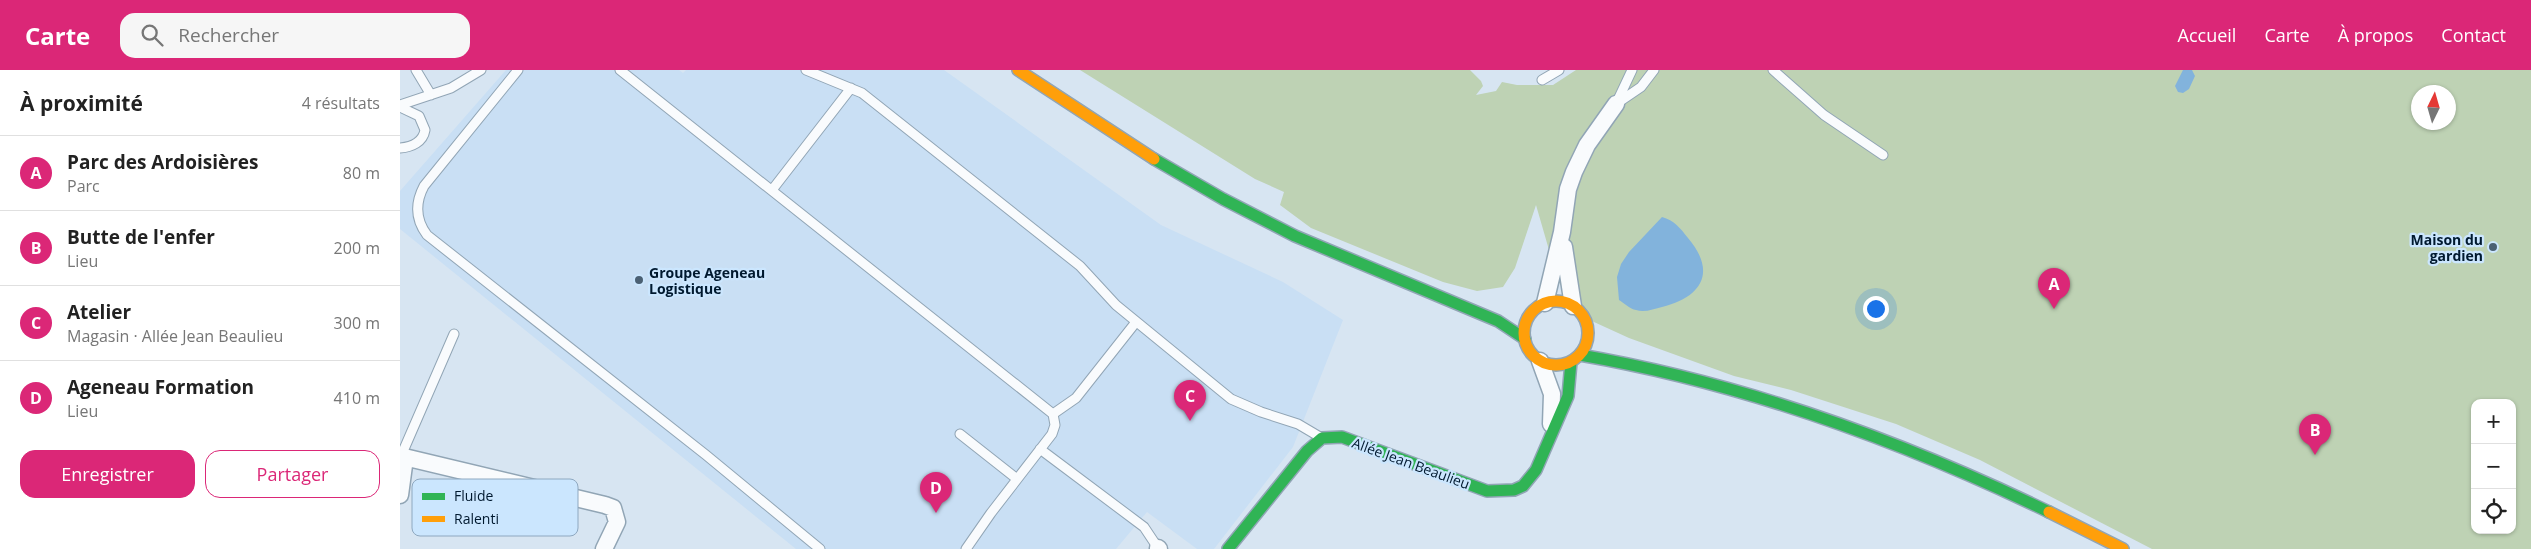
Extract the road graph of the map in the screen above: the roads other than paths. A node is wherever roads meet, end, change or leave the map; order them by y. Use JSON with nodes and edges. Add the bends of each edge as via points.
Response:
{"nodes":[{"id":1,"x":416,"y":70,"type":"edge"},
{"id":2,"x":481,"y":70,"type":"edge"},
{"id":3,"x":518,"y":70,"type":"edge"},
{"id":4,"x":620,"y":70,"type":"edge"},
{"id":5,"x":806,"y":70,"type":"edge"},
{"id":6,"x":1018,"y":70,"type":"edge"},
{"id":7,"x":1559,"y":70,"type":"edge"},
{"id":8,"x":1632,"y":70,"type":"edge"},
{"id":9,"x":1654,"y":70,"type":"edge"},
{"id":10,"x":1773,"y":70,"type":"edge"},
{"id":11,"x":1542,"y":80,"type":"dead end"},
{"id":12,"x":851,"y":88,"type":"junction"},
{"id":13,"x":431,"y":95,"type":"junction"},
{"id":14,"x":1616,"y":104,"type":"junction"},
{"id":15,"x":400,"y":106,"type":"edge"},
{"id":16,"x":400,"y":148,"type":"edge"},
{"id":17,"x":1883,"y":155,"type":"dead end"},
{"id":18,"x":772,"y":190,"type":"junction"},
{"id":19,"x":1562,"y":232,"type":"junction"},
{"id":20,"x":1444,"y":298,"type":"junction"},
{"id":21,"x":1573,"y":306,"type":"junction"},
{"id":22,"x":1539,"y":307,"type":"junction"},
{"id":23,"x":1502,"y":310,"type":"dead end"},
{"id":24,"x":1517,"y":311,"type":"dead end"},
{"id":25,"x":1136,"y":322,"type":"junction"},
{"id":26,"x":1588,"y":329,"type":"junction"},
{"id":27,"x":454,"y":334,"type":"dead end"},
{"id":28,"x":1602,"y":338,"type":"dead end"},
{"id":29,"x":1525,"y":339,"type":"junction"},
{"id":30,"x":1624,"y":351,"type":"dead end"},
{"id":31,"x":1576,"y":358,"type":"junction"},
{"id":32,"x":1540,"y":361,"type":"junction"},
{"id":33,"x":1683,"y":378,"type":"junction"},
{"id":34,"x":1054,"y":414,"type":"junction"},
{"id":35,"x":960,"y":434,"type":"dead end"},
{"id":36,"x":1551,"y":435,"type":"junction"},
{"id":37,"x":1322,"y":438,"type":"junction"},
{"id":38,"x":1040,"y":449,"type":"junction"},
{"id":39,"x":402,"y":457,"type":"edge"},
{"id":40,"x":495,"y":479,"type":"edge"},
{"id":41,"x":1017,"y":479,"type":"junction"},
{"id":42,"x":400,"y":495,"type":"edge"},
{"id":43,"x":578,"y":499,"type":"edge"},
{"id":44,"x":604,"y":549,"type":"edge"},
{"id":45,"x":820,"y":549,"type":"edge"},
{"id":46,"x":966,"y":549,"type":"edge"},
{"id":47,"x":1158,"y":549,"type":"edge"},
{"id":48,"x":1228,"y":549,"type":"edge"},
{"id":49,"x":2123,"y":549,"type":"edge"}],
"edges":[{"from":1,"to":13,"type":"lane"},
{"from":2,"to":13,"type":"lane","via":[[452,88]]},
{"from":3,"to":45,"type":"lane","via":[[424,186],[417,209],[421,228]]},
{"from":4,"to":18,"type":"lane"},
{"from":5,"to":12,"type":"lane"},
{"from":6,"to":20,"type":"main road","via":[[1184,177],[1280,228]]},
{"from":7,"to":11,"type":"lane"},
{"from":8,"to":14,"type":"lane"},
{"from":9,"to":14,"type":"lane","via":[[1641,87]]},
{"from":10,"to":17,"type":"lane","via":[[1824,115]]},
{"from":12,"to":18,"type":"lane"},
{"from":12,"to":25,"type":"lane","via":[[862,93],[1080,266]]},
{"from":13,"to":15,"type":"lane"},
{"from":14,"to":19,"type":"street","via":[[1587,145],[1574,172],[1564,208]]},
{"from":15,"to":16,"type":"lane","via":[[419,116],[425,130],[417,143]]},
{"from":18,"to":34,"type":"lane"},
{"from":19,"to":21,"type":"street"},
{"from":19,"to":22,"type":"street"},
{"from":20,"to":23,"type":"main road"},
{"from":20,"to":29,"type":"main road","via":[[1498,321]]},
{"from":21,"to":22,"type":"main road","via":[[1564,302]]},
{"from":21,"to":26,"type":"main road"},
{"from":22,"to":24,"type":"main road"},
{"from":22,"to":29,"type":"main road","via":[[1524,329]]},
{"from":25,"to":34,"type":"lane","via":[[1076,398]]},
{"from":25,"to":37,"type":"lane","via":[[1231,399],[1298,424]]},
{"from":26,"to":28,"type":"main road"},
{"from":26,"to":31,"type":"main road","via":[[1585,347]]},
{"from":27,"to":39,"type":"lane"},
{"from":29,"to":32,"type":"main road","via":[[1528,348]]},
{"from":30,"to":33,"type":"main road"},
{"from":31,"to":32,"type":"main road","via":[[1556,365]]},
{"from":31,"to":33,"type":"main road","via":[[1610,360]]},
{"from":31,"to":36,"type":"main road","name":"Allée Jean Beaulieu","via":[[1568,394]]},
{"from":32,"to":36,"type":"street","name":"Allée Jean Beaulieu","via":[[1552,394]]},
{"from":33,"to":49,"type":"main road","via":[[1821,419],[1904,448],[2010,492]]},
{"from":34,"to":38,"type":"lane","via":[[1054,430]]},
{"from":35,"to":41,"type":"lane"},
{"from":36,"to":37,"type":"main road","name":"Allée Jean Beaulieu","via":[[1532,479],[1519,489],[1503,493],[1487,491],[1342,437]]},
{"from":37,"to":48,"type":"main road","via":[[1307,451]]},
{"from":38,"to":41,"type":"lane"},
{"from":38,"to":47,"type":"lane","via":[[1144,527]]},
{"from":39,"to":40,"type":"street"},
{"from":39,"to":42,"type":"street"},
{"from":41,"to":46,"type":"lane"},
{"from":43,"to":44,"type":"street","via":[[613,508],[617,522]]}]}
